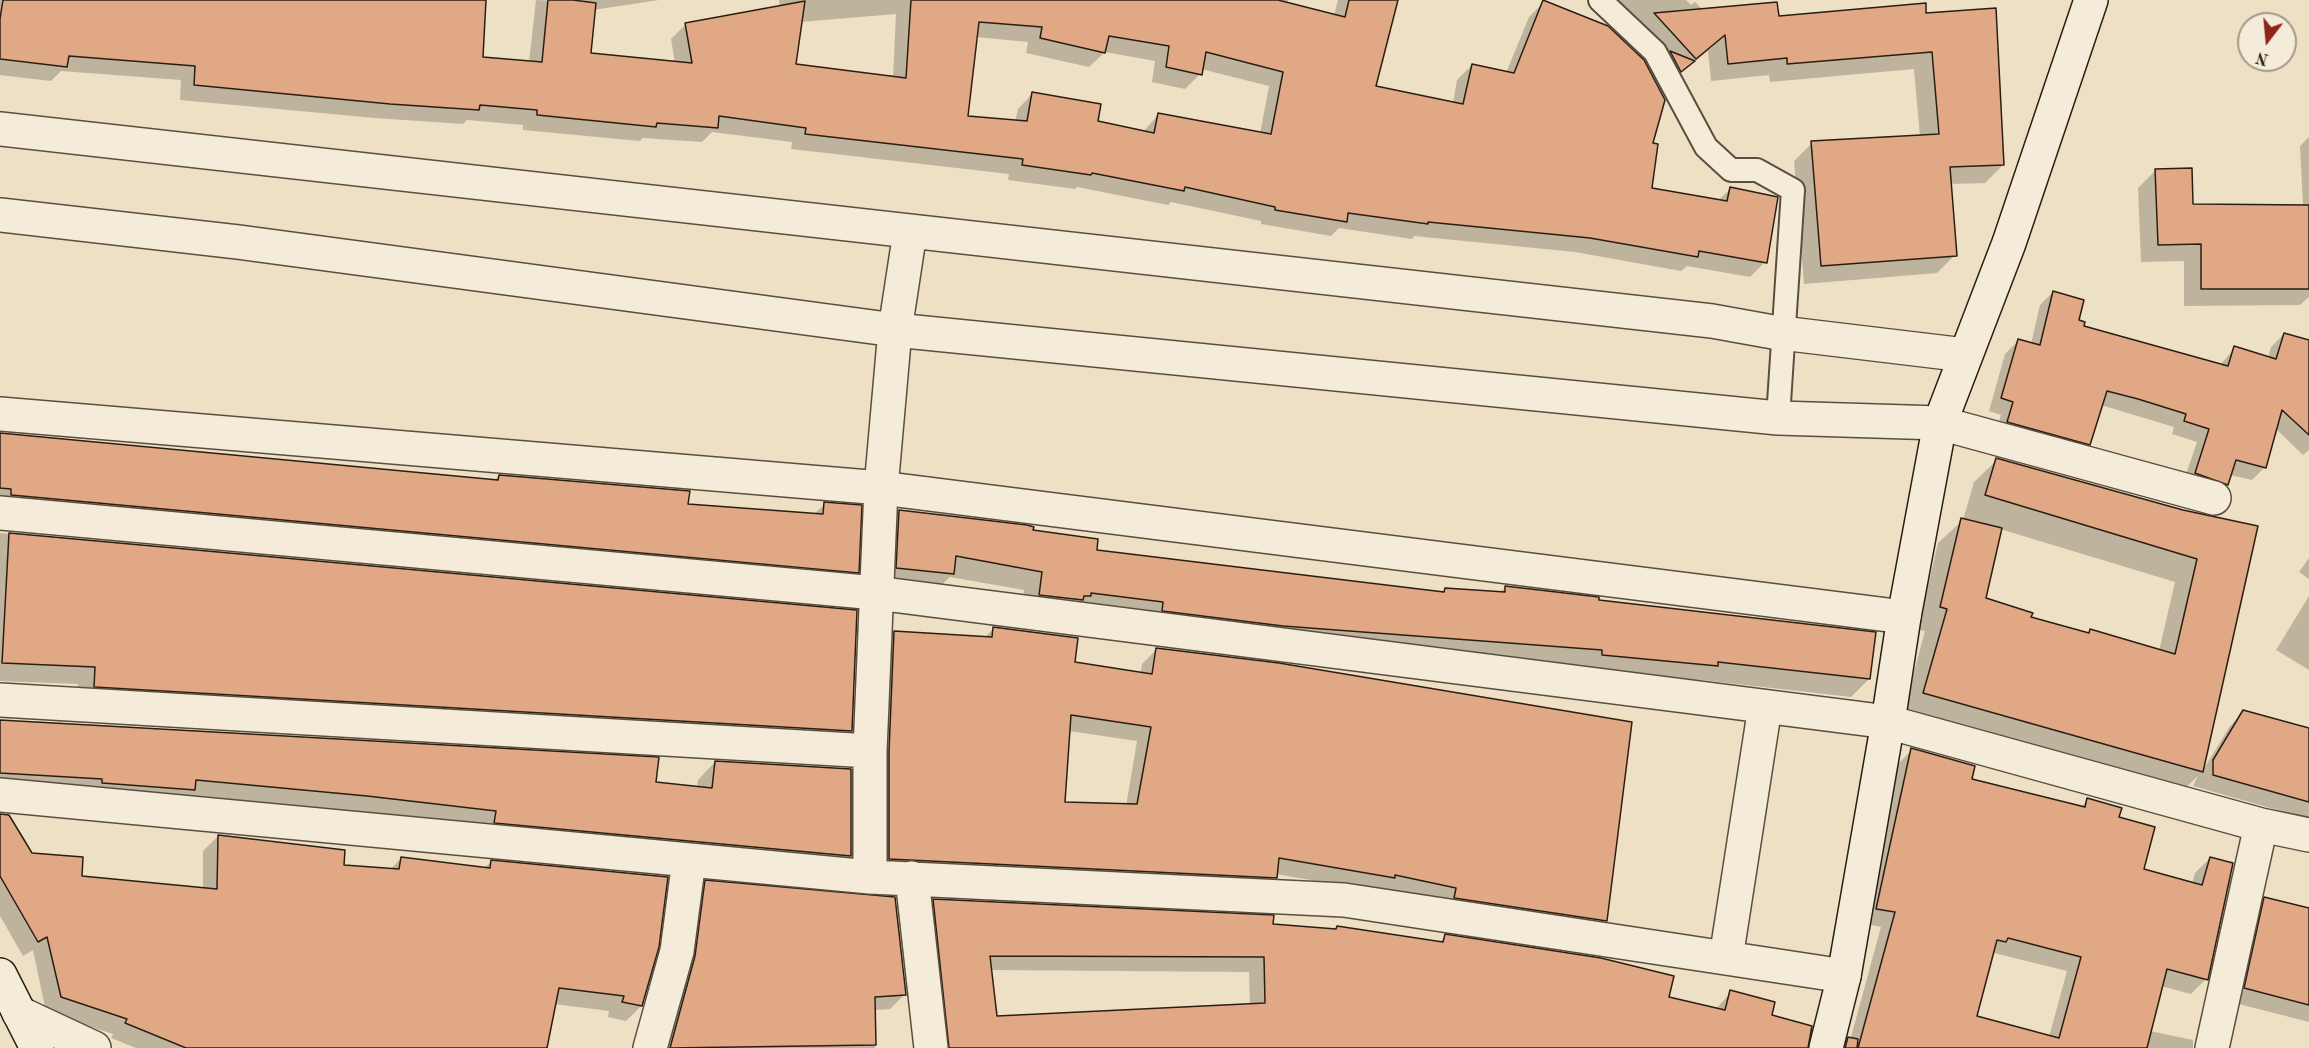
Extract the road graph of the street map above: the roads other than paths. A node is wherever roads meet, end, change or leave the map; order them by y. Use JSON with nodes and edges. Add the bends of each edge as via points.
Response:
{"nodes":[{"id":1,"x":1600,"y":0,"type":"edge"},
{"id":2,"x":2091,"y":0,"type":"edge"},
{"id":3,"x":0,"y":129,"type":"edge"},
{"id":4,"x":0,"y":215,"type":"edge"},
{"id":5,"x":910,"y":232,"type":"junction"},
{"id":6,"x":895,"y":330,"type":"junction"},
{"id":7,"x":1785,"y":334,"type":"junction"},
{"id":8,"x":1965,"y":354,"type":"junction"},
{"id":9,"x":0,"y":414,"type":"edge"},
{"id":10,"x":1778,"y":418,"type":"junction"},
{"id":11,"x":1940,"y":423,"type":"junction"},
{"id":12,"x":881,"y":488,"type":"junction"},
{"id":13,"x":2214,"y":498,"type":"dead end"},
{"id":14,"x":0,"y":513,"type":"edge"},
{"id":15,"x":876,"y":593,"type":"junction"},
{"id":16,"x":1904,"y":617,"type":"junction"},
{"id":17,"x":0,"y":700,"type":"edge"},
{"id":18,"x":1765,"y":706,"type":"junction"},
{"id":19,"x":1888,"y":722,"type":"junction"},
{"id":20,"x":870,"y":751,"type":"junction"},
{"id":21,"x":0,"y":795,"type":"edge"},
{"id":22,"x":2261,"y":825,"type":"junction"},
{"id":23,"x":2309,"y":836,"type":"edge"},
{"id":24,"x":689,"y":860,"type":"junction"},
{"id":25,"x":870,"y":877,"type":"junction"},
{"id":26,"x":912,"y":879,"type":"junction"},
{"id":27,"x":1726,"y":958,"type":"junction"},
{"id":28,"x":0,"y":975,"type":"edge"},
{"id":29,"x":1844,"y":976,"type":"junction"},
{"id":30,"x":19,"y":1013,"type":"junction"},
{"id":31,"x":37,"y":1048,"type":"edge"},
{"id":32,"x":94,"y":1048,"type":"edge"},
{"id":33,"x":650,"y":1048,"type":"edge"},
{"id":34,"x":931,"y":1048,"type":"edge"},
{"id":35,"x":1826,"y":1048,"type":"edge"},
{"id":36,"x":2212,"y":1048,"type":"edge"}],
"edges":[{"from":1,"to":7,"type":"lane","via":[[1655,52],[1706,147],[1731,170],[1757,170],[1793,190]]},
{"from":2,"to":8,"type":"street","via":[[2009,243]]},
{"from":3,"to":5,"type":"street"},
{"from":4,"to":6,"type":"street","via":[[250,244]]},
{"from":5,"to":6,"type":"street"},
{"from":5,"to":7,"type":"street","via":[[1712,321]]},
{"from":6,"to":10,"type":"street"},
{"from":6,"to":12,"type":"street"},
{"from":7,"to":8,"type":"street"},
{"from":7,"to":10,"type":"lane"},
{"from":8,"to":11,"type":"street"},
{"from":9,"to":12,"type":"street"},
{"from":10,"to":11,"type":"street"},
{"from":11,"to":13,"type":"street"},
{"from":11,"to":16,"type":"street"},
{"from":12,"to":15,"type":"street"},
{"from":12,"to":16,"type":"street"},
{"from":14,"to":15,"type":"street"},
{"from":15,"to":18,"type":"street"},
{"from":15,"to":20,"type":"street"},
{"from":16,"to":19,"type":"street"},
{"from":17,"to":20,"type":"street"},
{"from":18,"to":19,"type":"street"},
{"from":18,"to":27,"type":"street"},
{"from":19,"to":22,"type":"street"},
{"from":19,"to":29,"type":"street"},
{"from":20,"to":25,"type":"street"},
{"from":21,"to":24,"type":"street"},
{"from":22,"to":23,"type":"street"},
{"from":22,"to":36,"type":"street"},
{"from":24,"to":25,"type":"street"},
{"from":24,"to":33,"type":"street","via":[[677,951]]},
{"from":25,"to":26,"type":"street"},
{"from":26,"to":27,"type":"street","via":[[1344,900]]},
{"from":26,"to":34,"type":"street"},
{"from":27,"to":29,"type":"street"},
{"from":28,"to":30,"type":"street"},
{"from":29,"to":35,"type":"street"},
{"from":30,"to":31,"type":"street"},
{"from":30,"to":32,"type":"street"}]}
